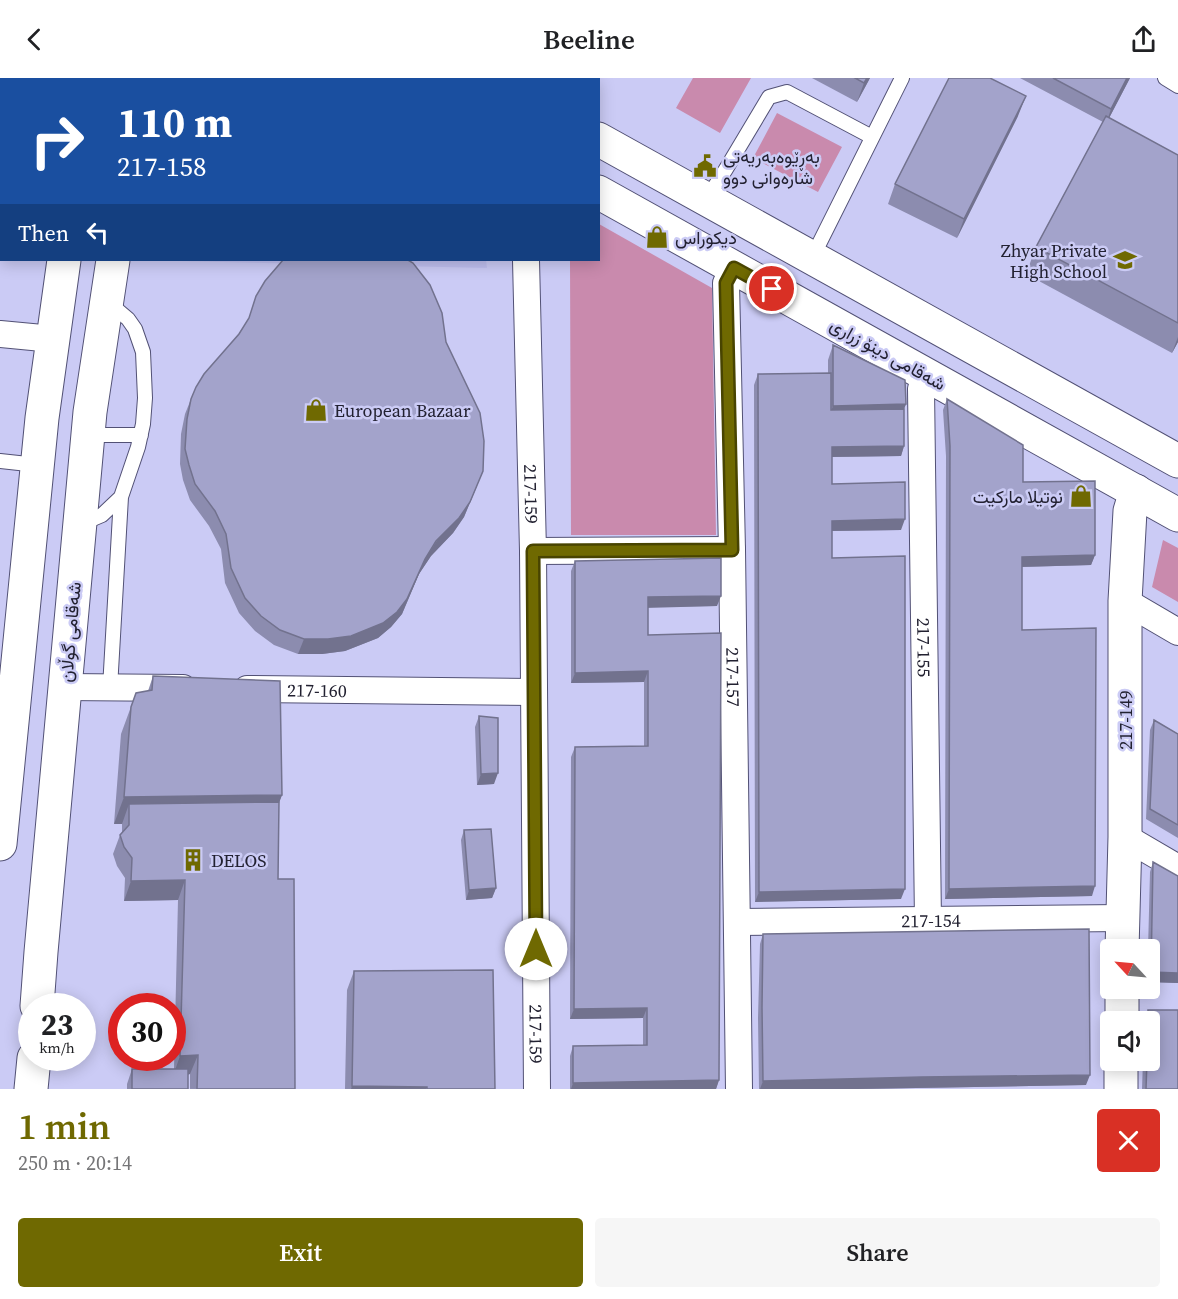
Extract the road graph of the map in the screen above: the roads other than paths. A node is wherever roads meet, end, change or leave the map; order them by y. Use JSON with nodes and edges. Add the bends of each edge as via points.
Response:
{"nodes":[{"id":1,"x":902,"y":78,"type":"edge"},
{"id":2,"x":1165,"y":78,"type":"edge"},
{"id":3,"x":1178,"y":86,"type":"edge"},
{"id":4,"x":872,"y":137,"type":"junction"},
{"id":5,"x":600,"y":140,"type":"edge"},
{"id":6,"x":600,"y":193,"type":"edge"},
{"id":7,"x":706,"y":200,"type":"junction"},
{"id":8,"x":812,"y":258,"type":"junction"},
{"id":9,"x":64,"y":261,"type":"edge"},
{"id":10,"x":113,"y":261,"type":"edge"},
{"id":11,"x":526,"y":261,"type":"edge"},
{"id":12,"x":734,"y":268,"type":"junction"},
{"id":13,"x":106,"y":301,"type":"junction"},
{"id":14,"x":0,"y":334,"type":"edge"},
{"id":15,"x":53,"y":339,"type":"junction"},
{"id":16,"x":926,"y":375,"type":"junction"},
{"id":17,"x":87,"y":435,"type":"junction"},
{"id":18,"x":141,"y":435,"type":"junction"},
{"id":19,"x":0,"y":461,"type":"edge"},
{"id":20,"x":1178,"y":461,"type":"edge"},
{"id":21,"x":37,"y":465,"type":"junction"},
{"id":22,"x":1136,"y":491,"type":"junction"},
{"id":23,"x":121,"y":496,"type":"junction"},
{"id":24,"x":1178,"y":515,"type":"edge"},
{"id":25,"x":79,"y":525,"type":"junction"},
{"id":26,"x":732,"y":550,"type":"junction"},
{"id":27,"x":533,"y":551,"type":"junction"},
{"id":28,"x":1125,"y":601,"type":"junction"},
{"id":29,"x":1178,"y":632,"type":"edge"},
{"id":30,"x":65,"y":687,"type":"junction"},
{"id":31,"x":110,"y":688,"type":"junction"},
{"id":32,"x":534,"y":692,"type":"junction"},
{"id":33,"x":1125,"y":837,"type":"junction"},
{"id":34,"x":0,"y":844,"type":"edge"},
{"id":35,"x":1178,"y":868,"type":"edge"},
{"id":36,"x":928,"y":921,"type":"junction"},
{"id":37,"x":737,"y":922,"type":"junction"},
{"id":38,"x":1122,"y":934,"type":"edge"},
{"id":39,"x":38,"y":993,"type":"edge"},
{"id":40,"x":33,"y":1071,"type":"edge"},
{"id":41,"x":1121,"y":1071,"type":"edge"},
{"id":42,"x":32,"y":1089,"type":"edge"},
{"id":43,"x":537,"y":1089,"type":"edge"},
{"id":44,"x":739,"y":1089,"type":"edge"},
{"id":45,"x":1121,"y":1089,"type":"edge"}],
"edges":[{"from":1,"to":4,"type":"lane"},
{"from":2,"to":3,"type":"lane"},
{"from":4,"to":7,"type":"lane","via":[[787,92],[777,94],[769,98]]},
{"from":4,"to":8,"type":"lane"},
{"from":5,"to":7,"type":"main road"},
{"from":6,"to":12,"type":"main road","name":"شەقامی دینۆ زراری"},
{"from":7,"to":8,"type":"main road"},
{"from":8,"to":20,"type":"main road"},
{"from":9,"to":15,"type":"main road"},
{"from":10,"to":13,"type":"main road","name":"شەقامی گوڵان"},
{"from":11,"to":27,"type":"street","name":"217-159"},
{"from":12,"to":16,"type":"main road","name":"شەقامی دینۆ زراری"},
{"from":12,"to":26,"type":"street","name":"217-157","via":[[726,283]]},
{"from":13,"to":17,"type":"main road","name":"شەقامی گوڵان"},
{"from":13,"to":18,"type":"lane","via":[[128,319],[143,352],[145,398]]},
{"from":14,"to":15,"type":"street"},
{"from":15,"to":21,"type":"main road"},
{"from":16,"to":22,"type":"main road","name":"شەقامی دینۆ زراری"},
{"from":16,"to":36,"type":"street","name":"217-155","via":[[921,389]]},
{"from":17,"to":18,"type":"lane"},
{"from":17,"to":25,"type":"main road","name":"شەقامی گوڵان"},
{"from":18,"to":23,"type":"lane"},
{"from":19,"to":21,"type":"lane"},
{"from":21,"to":34,"type":"main road"},
{"from":22,"to":24,"type":"main road","name":"شەقامی دینۆ زراری"},
{"from":22,"to":28,"type":"main road","name":"217-149","via":[[1130,512]]},
{"from":23,"to":25,"type":"lane","via":[[102,515]]},
{"from":23,"to":31,"type":"lane"},
{"from":25,"to":30,"type":"main road","name":"شەقامی گوڵان"},
{"from":26,"to":27,"type":"street"},
{"from":26,"to":37,"type":"street","name":"217-157"},
{"from":27,"to":32,"type":"street","name":"217-159"},
{"from":28,"to":29,"type":"street"},
{"from":28,"to":33,"type":"main road","name":"217-149"},
{"from":30,"to":31,"type":"street","name":"217-160"},
{"from":30,"to":39,"type":"main road","name":"شەقامی گوڵان"},
{"from":31,"to":32,"type":"street","name":"217-160"},
{"from":32,"to":43,"type":"street","name":"217-159"},
{"from":33,"to":35,"type":"street"},
{"from":33,"to":38,"type":"main road","name":"217-149"},
{"from":36,"to":37,"type":"street","name":"217-154"},
{"from":36,"to":38,"type":"street","name":"217-154"},
{"from":37,"to":44,"type":"street","name":"217-157"},
{"from":40,"to":42,"type":"main road"},
{"from":41,"to":45,"type":"main road"}]}
